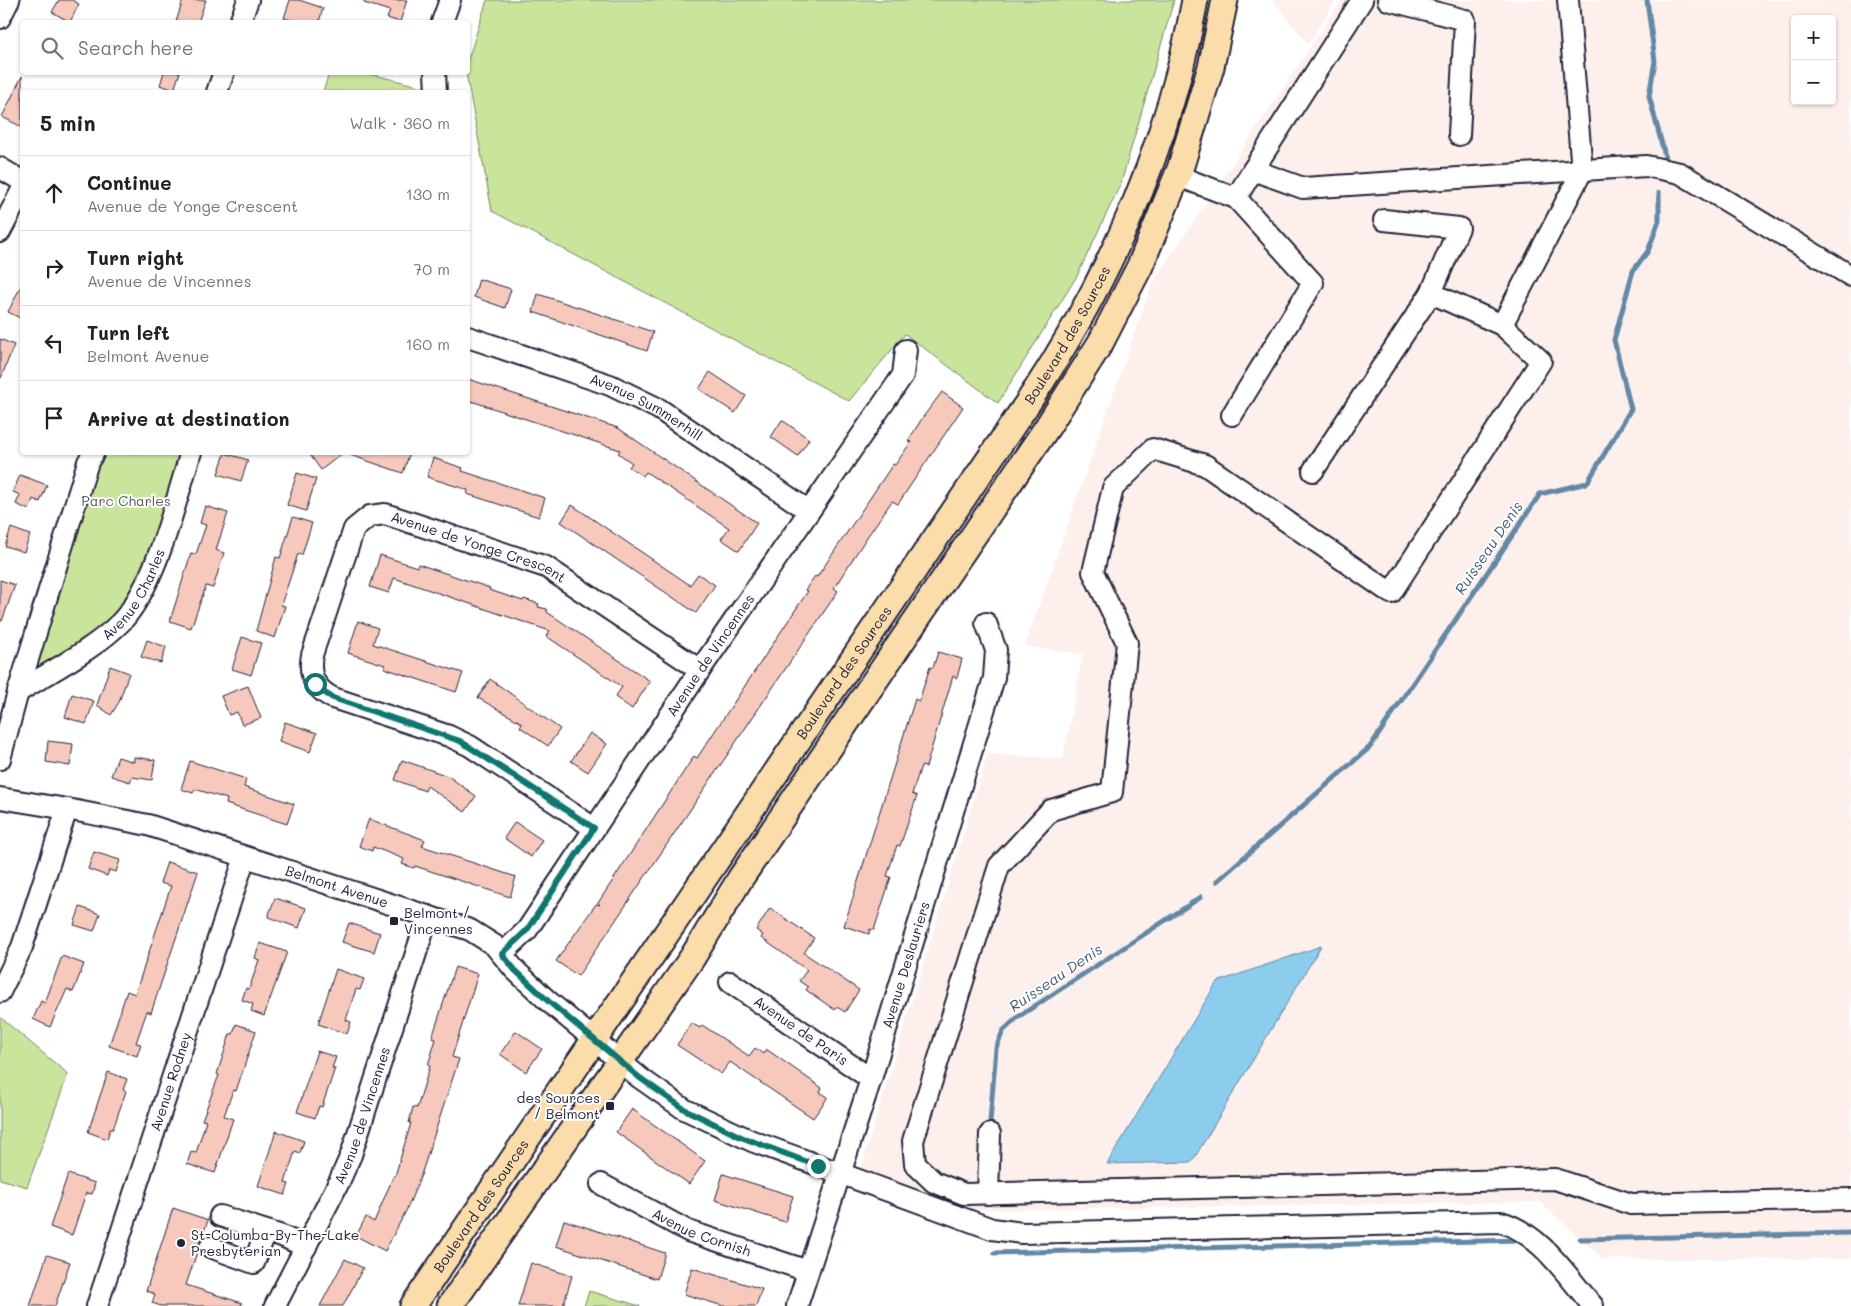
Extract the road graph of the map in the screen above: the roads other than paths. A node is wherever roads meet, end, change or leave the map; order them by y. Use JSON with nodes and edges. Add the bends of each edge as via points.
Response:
{"nodes":[{"id":1,"x":9,"y":0,"type":"edge"},
{"id":2,"x":248,"y":0,"type":"edge"},
{"id":3,"x":450,"y":0,"type":"edge"},
{"id":4,"x":1195,"y":0,"type":"edge"},
{"id":5,"x":1225,"y":0,"type":"edge"},
{"id":6,"x":1362,"y":0,"type":"edge"},
{"id":7,"x":1388,"y":0,"type":"edge"},
{"id":8,"x":1568,"y":0,"type":"edge"},
{"id":9,"x":0,"y":18,"type":"edge"},
{"id":10,"x":241,"y":20,"type":"edge"},
{"id":11,"x":443,"y":20,"type":"edge"},
{"id":12,"x":223,"y":75,"type":"edge"},
{"id":13,"x":435,"y":75,"type":"edge"},
{"id":14,"x":218,"y":90,"type":"edge"},
{"id":15,"x":436,"y":90,"type":"edge"},
{"id":16,"x":1459,"y":135,"type":"dead end"},
{"id":17,"x":0,"y":168,"type":"edge"},
{"id":18,"x":1253,"y":170,"type":"junction"},
{"id":19,"x":1582,"y":172,"type":"junction"},
{"id":20,"x":1178,"y":176,"type":"junction"},
{"id":21,"x":20,"y":179,"type":"edge"},
{"id":22,"x":20,"y":194,"type":"edge"},
{"id":23,"x":1236,"y":198,"type":"junction"},
{"id":24,"x":1384,"y":220,"type":"dead end"},
{"id":25,"x":0,"y":232,"type":"edge"},
{"id":26,"x":1851,"y":276,"type":"edge"},
{"id":27,"x":1431,"y":293,"type":"junction"},
{"id":28,"x":1502,"y":325,"type":"junction"},
{"id":29,"x":470,"y":338,"type":"edge"},
{"id":30,"x":906,"y":350,"type":"dead end"},
{"id":31,"x":1232,"y":415,"type":"dead end"},
{"id":32,"x":92,"y":455,"type":"edge"},
{"id":33,"x":191,"y":455,"type":"edge"},
{"id":34,"x":1313,"y":471,"type":"dead end"},
{"id":35,"x":808,"y":511,"type":"junction"},
{"id":36,"x":986,"y":623,"type":"dead end"},
{"id":37,"x":700,"y":670,"type":"junction"},
{"id":38,"x":18,"y":692,"type":"junction"},
{"id":39,"x":0,"y":759,"type":"edge"},
{"id":40,"x":0,"y":798,"type":"edge"},
{"id":41,"x":67,"y":808,"type":"junction"},
{"id":42,"x":594,"y":828,"type":"junction"},
{"id":43,"x":245,"y":857,"type":"junction"},
{"id":44,"x":428,"y":916,"type":"junction"},
{"id":45,"x":502,"y":954,"type":"junction"},
{"id":46,"x":730,"y":982,"type":"dead end"},
{"id":47,"x":0,"y":992,"type":"edge"},
{"id":48,"x":595,"y":1039,"type":"junction"},
{"id":49,"x":621,"y":1060,"type":"junction"},
{"id":50,"x":871,"y":1079,"type":"junction"},
{"id":51,"x":990,"y":1134,"type":"dead end"},
{"id":52,"x":839,"y":1174,"type":"junction"},
{"id":53,"x":601,"y":1184,"type":"dead end"},
{"id":54,"x":988,"y":1194,"type":"junction"},
{"id":55,"x":1851,"y":1199,"type":"edge"},
{"id":56,"x":220,"y":1216,"type":"dead end"},
{"id":57,"x":266,"y":1231,"type":"junction"},
{"id":58,"x":210,"y":1247,"type":"dead end"},
{"id":59,"x":306,"y":1247,"type":"junction"},
{"id":60,"x":808,"y":1271,"type":"junction"},
{"id":61,"x":97,"y":1306,"type":"edge"},
{"id":62,"x":275,"y":1306,"type":"edge"},
{"id":63,"x":413,"y":1306,"type":"edge"},
{"id":64,"x":450,"y":1306,"type":"edge"},
{"id":65,"x":797,"y":1306,"type":"edge"},
{"id":66,"x":1593,"y":1306,"type":"edge"}],
"edges":[{"from":1,"to":9,"type":"street"},
{"from":2,"to":10,"type":"street"},
{"from":3,"to":11,"type":"street"},
{"from":4,"to":48,"type":"main road","name":"Boulevard des Sources","via":[[1176,84],[1153,159],[1117,247],[1084,313],[1024,409]]},
{"from":5,"to":20,"type":"main road","via":[[1209,74]]},
{"from":6,"to":18,"type":"street"},
{"from":7,"to":16,"type":"street","via":[[1465,20]]},
{"from":8,"to":19,"type":"street"},
{"from":12,"to":14,"type":"street"},
{"from":13,"to":15,"type":"street"},
{"from":17,"to":21,"type":"street"},
{"from":18,"to":19,"type":"street","via":[[1303,188]]},
{"from":18,"to":23,"type":"street"},
{"from":19,"to":26,"type":"street","via":[[1646,166],[1680,173]]},
{"from":19,"to":28,"type":"street"},
{"from":20,"to":23,"type":"street"},
{"from":20,"to":49,"type":"main road","via":[[1130,286],[1077,382]]},
{"from":22,"to":25,"type":"street"},
{"from":23,"to":31,"type":"street","via":[[1313,283]]},
{"from":24,"to":27,"type":"street","via":[[1459,228]]},
{"from":27,"to":28,"type":"street"},
{"from":27,"to":34,"type":"street"},
{"from":28,"to":54,"type":"street","via":[[1541,362],[1391,593],[1205,465],[1153,449],[1113,488],[1093,572],[1127,643],[1112,792],[1052,810],[999,866],[913,1142],[915,1164],[934,1182],[964,1194]]},
{"from":29,"to":35,"type":"street","name":"Avenue Summerhill","via":[[610,386],[659,409]]},
{"from":30,"to":35,"type":"street","name":"Avenue de Vincennes","via":[[903,375]]},
{"from":32,"to":38,"type":"street"},
{"from":33,"to":38,"type":"street","name":"Avenue Charles","via":[[148,581],[136,602],[102,638]]},
{"from":35,"to":37,"type":"street","name":"Avenue de Vincennes"},
{"from":36,"to":50,"type":"street","name":"Avenue Deslauriers","via":[[996,650],[994,678]]},
{"from":37,"to":42,"type":"street","name":"Avenue de Vincennes"},
{"from":37,"to":42,"type":"street","name":"Avenue de Yonge Crescent","via":[[538,563],[385,514],[370,516],[354,529],[312,655],[311,671],[320,690],[333,698],[465,743]]},
{"from":38,"to":39,"type":"street"},
{"from":40,"to":41,"type":"street","name":"Belmont Avenue"},
{"from":41,"to":43,"type":"street","name":"Belmont Avenue","via":[[148,825]]},
{"from":41,"to":47,"type":"street","via":[[22,947]]},
{"from":42,"to":45,"type":"street","name":"Avenue de Vincennes","via":[[527,930]]},
{"from":43,"to":44,"type":"street","name":"Belmont Avenue"},
{"from":43,"to":61,"type":"street","name":"Avenue Rodney"},
{"from":44,"to":45,"type":"street","name":"Belmont Avenue","via":[[480,935]]},
{"from":44,"to":59,"type":"street","name":"Avenue de Vincennes","via":[[351,1155]]},
{"from":45,"to":48,"type":"street","name":"Belmont Avenue","via":[[548,1001]]},
{"from":46,"to":50,"type":"street","name":"Avenue de Paris"},
{"from":48,"to":49,"type":"street","name":"Belmont Avenue"},
{"from":48,"to":63,"type":"main road","name":"Boulevard des Sources"},
{"from":49,"to":52,"type":"street","name":"Belmont Avenue","via":[[640,1078],[684,1109],[752,1141]]},
{"from":49,"to":64,"type":"main road"},
{"from":50,"to":52,"type":"street","name":"Avenue Deslauriers"},
{"from":51,"to":54,"type":"street"},
{"from":52,"to":60,"type":"street","name":"Avenue Deslauriers"},
{"from":52,"to":66,"type":"street","name":"Belmont Avenue","via":[[992,1229],[1022,1233],[1501,1222],[1515,1226],[1535,1239]]},
{"from":53,"to":60,"type":"street","name":"Avenue Cornish","via":[[688,1231]]},
{"from":54,"to":55,"type":"street","via":[[1555,1179],[1631,1204]]},
{"from":56,"to":57,"type":"street"},
{"from":57,"to":58,"type":"street","via":[[254,1262]]},
{"from":57,"to":59,"type":"street"},
{"from":59,"to":62,"type":"street","name":"Avenue de Vincennes"},
{"from":60,"to":65,"type":"street","name":"Avenue Deslauriers"}]}
